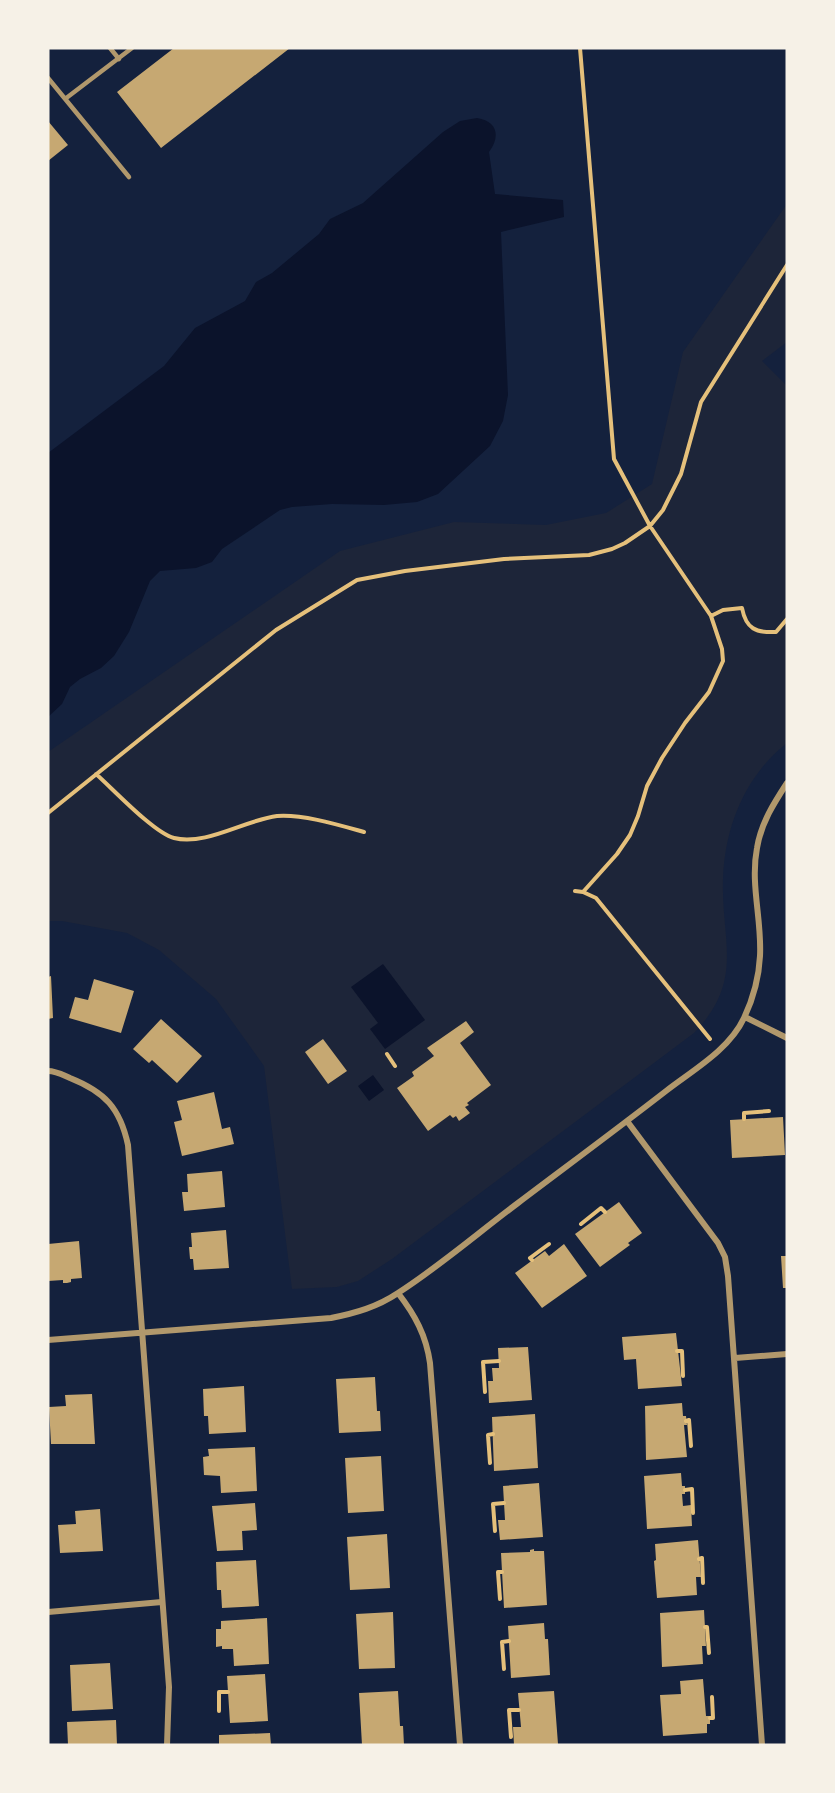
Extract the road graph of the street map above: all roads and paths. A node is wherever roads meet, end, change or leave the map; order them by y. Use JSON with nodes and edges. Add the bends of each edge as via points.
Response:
{"nodes":[{"id":1,"x":110,"y":48,"type":"edge"},
{"id":2,"x":132,"y":48,"type":"edge"},
{"id":3,"x":580,"y":48,"type":"edge"},
{"id":4,"x":118,"y":59,"type":"junction"},
{"id":5,"x":48,"y":78,"type":"edge"},
{"id":6,"x":65,"y":99,"type":"junction"},
{"id":7,"x":129,"y":177,"type":"dead end"},
{"id":8,"x":787,"y":266,"type":"edge"},
{"id":9,"x":650,"y":526,"type":"junction"},
{"id":10,"x":711,"y":616,"type":"junction"},
{"id":11,"x":787,"y":619,"type":"edge"},
{"id":12,"x":96,"y":774,"type":"junction"},
{"id":13,"x":787,"y":783,"type":"edge"},
{"id":14,"x":48,"y":813,"type":"edge"},
{"id":15,"x":364,"y":832,"type":"dead end"},
{"id":16,"x":575,"y":891,"type":"dead end"},
{"id":17,"x":583,"y":892,"type":"junction"},
{"id":18,"x":745,"y":1017,"type":"junction"},
{"id":19,"x":787,"y":1038,"type":"edge"},
{"id":20,"x":710,"y":1039,"type":"dead end"},
{"id":21,"x":387,"y":1054,"type":"dead end"},
{"id":22,"x":395,"y":1066,"type":"dead end"},
{"id":23,"x":48,"y":1071,"type":"edge"},
{"id":24,"x":769,"y":1111,"type":"dead end"},
{"id":25,"x":744,"y":1119,"type":"dead end"},
{"id":26,"x":627,"y":1121,"type":"junction"},
{"id":27,"x":605,"y":1212,"type":"dead end"},
{"id":28,"x":581,"y":1224,"type":"dead end"},
{"id":29,"x":549,"y":1244,"type":"dead end"},
{"id":30,"x":532,"y":1260,"type":"dead end"},
{"id":31,"x":398,"y":1293,"type":"junction"},
{"id":32,"x":142,"y":1332,"type":"junction"},
{"id":33,"x":48,"y":1340,"type":"edge"},
{"id":34,"x":677,"y":1351,"type":"dead end"},
{"id":35,"x":787,"y":1354,"type":"edge"},
{"id":36,"x":735,"y":1358,"type":"junction"},
{"id":37,"x":499,"y":1361,"type":"dead end"},
{"id":38,"x":683,"y":1376,"type":"dead end"},
{"id":39,"x":485,"y":1392,"type":"dead end"},
{"id":40,"x":686,"y":1421,"type":"dead end"},
{"id":41,"x":494,"y":1434,"type":"dead end"},
{"id":42,"x":691,"y":1446,"type":"dead end"},
{"id":43,"x":490,"y":1463,"type":"dead end"},
{"id":44,"x":685,"y":1490,"type":"dead end"},
{"id":45,"x":504,"y":1503,"type":"dead end"},
{"id":46,"x":693,"y":1513,"type":"dead end"},
{"id":47,"x":495,"y":1531,"type":"dead end"},
{"id":48,"x":699,"y":1558,"type":"dead end"},
{"id":49,"x":502,"y":1572,"type":"dead end"},
{"id":50,"x":703,"y":1583,"type":"dead end"},
{"id":51,"x":500,"y":1599,"type":"dead end"},
{"id":52,"x":162,"y":1602,"type":"junction"},
{"id":53,"x":48,"y":1612,"type":"edge"},
{"id":54,"x":705,"y":1627,"type":"dead end"},
{"id":55,"x":509,"y":1641,"type":"dead end"},
{"id":56,"x":709,"y":1653,"type":"dead end"},
{"id":57,"x":504,"y":1669,"type":"dead end"},
{"id":58,"x":228,"y":1692,"type":"dead end"},
{"id":59,"x":712,"y":1697,"type":"dead end"},
{"id":60,"x":519,"y":1710,"type":"dead end"},
{"id":61,"x":219,"y":1712,"type":"dead end"},
{"id":62,"x":710,"y":1718,"type":"dead end"},
{"id":63,"x":511,"y":1737,"type":"dead end"},
{"id":64,"x":167,"y":1745,"type":"edge"},
{"id":65,"x":460,"y":1745,"type":"edge"},
{"id":66,"x":762,"y":1745,"type":"edge"}],
"edges":[{"from":1,"to":4,"type":"lane"},
{"from":2,"to":4,"type":"lane"},
{"from":3,"to":9,"type":"path","via":[[614,459]]},
{"from":4,"to":6,"type":"lane"},
{"from":5,"to":6,"type":"lane"},
{"from":6,"to":7,"type":"lane"},
{"from":8,"to":9,"type":"path","via":[[701,402],[681,474]]},
{"from":9,"to":10,"type":"path"},
{"from":9,"to":12,"type":"path","via":[[625,543],[589,555],[493,560],[357,580],[276,630]]},
{"from":10,"to":11,"type":"path","via":[[742,608],[750,627],[761,632],[776,632]]},
{"from":10,"to":17,"type":"path","via":[[722,648],[719,674],[662,758],[647,786],[630,836]]},
{"from":12,"to":14,"type":"path"},
{"from":12,"to":15,"type":"path","via":[[151,824],[173,837],[199,838],[280,816]]},
{"from":13,"to":18,"type":"street","via":[[762,826],[757,847],[754,872],[760,956]]},
{"from":16,"to":17,"type":"path"},
{"from":17,"to":20,"type":"path","via":[[596,898]]},
{"from":18,"to":19,"type":"street"},
{"from":18,"to":26,"type":"street","via":[[718,1050]]},
{"from":21,"to":22,"type":"path"},
{"from":23,"to":32,"type":"street","via":[[82,1083],[107,1099],[124,1125],[129,1145]]},
{"from":24,"to":25,"type":"path","via":[[744,1113]]},
{"from":26,"to":31,"type":"street"},
{"from":26,"to":36,"type":"street","via":[[718,1243],[728,1276]]},
{"from":27,"to":28,"type":"path","via":[[601,1208]]},
{"from":29,"to":30,"type":"path"},
{"from":31,"to":32,"type":"street","via":[[363,1311],[331,1318]]},
{"from":31,"to":65,"type":"street","via":[[414,1315],[428,1346]]},
{"from":32,"to":33,"type":"street"},
{"from":32,"to":52,"type":"street"},
{"from":34,"to":38,"type":"path","via":[[682,1351]]},
{"from":35,"to":36,"type":"street"},
{"from":36,"to":66,"type":"street"},
{"from":37,"to":39,"type":"path","via":[[483,1362]]},
{"from":40,"to":42,"type":"path","via":[[689,1420]]},
{"from":41,"to":43,"type":"path","via":[[488,1435]]},
{"from":44,"to":46,"type":"path","via":[[692,1490]]},
{"from":45,"to":47,"type":"path","via":[[493,1504]]},
{"from":48,"to":50,"type":"path"},
{"from":49,"to":51,"type":"path","via":[[498,1572]]},
{"from":52,"to":53,"type":"street"},
{"from":52,"to":64,"type":"street","via":[[169,1687]]},
{"from":54,"to":56,"type":"path"},
{"from":55,"to":57,"type":"path","via":[[502,1642]]},
{"from":58,"to":61,"type":"path","via":[[219,1692]]},
{"from":59,"to":62,"type":"path"},
{"from":60,"to":63,"type":"path","via":[[509,1710]]}]}
